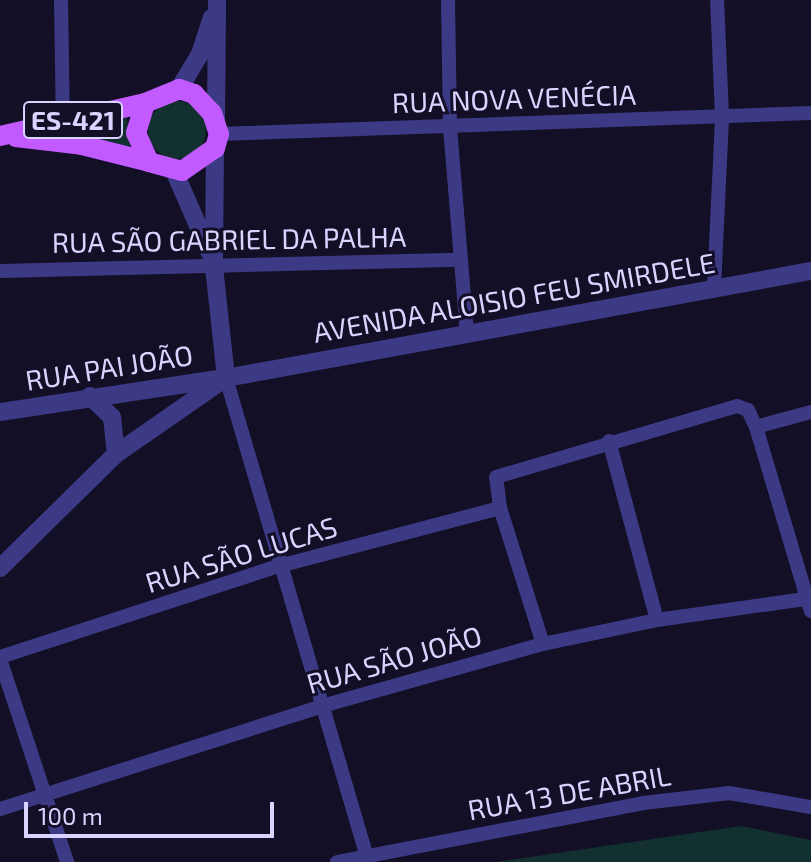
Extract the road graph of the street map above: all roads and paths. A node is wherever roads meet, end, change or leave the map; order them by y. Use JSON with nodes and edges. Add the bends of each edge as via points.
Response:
{"nodes":[{"id":1,"x":61,"y":0,"type":"edge"},
{"id":2,"x":217,"y":0,"type":"edge"},
{"id":3,"x":231,"y":0,"type":"edge"},
{"id":4,"x":448,"y":0,"type":"edge"},
{"id":5,"x":717,"y":0,"type":"edge"},
{"id":6,"x":179,"y":89,"type":"junction"},
{"id":7,"x":145,"y":103,"type":"junction"},
{"id":8,"x":811,"y":113,"type":"edge"},
{"id":9,"x":722,"y":117,"type":"junction"},
{"id":10,"x":63,"y":122,"type":"junction"},
{"id":11,"x":450,"y":127,"type":"junction"},
{"id":12,"x":217,"y":134,"type":"junction"},
{"id":13,"x":0,"y":136,"type":"edge"},
{"id":14,"x":149,"y":162,"type":"junction"},
{"id":15,"x":175,"y":173,"type":"junction"},
{"id":16,"x":458,"y":260,"type":"junction"},
{"id":17,"x":214,"y":267,"type":"junction"},
{"id":18,"x":0,"y":271,"type":"edge"},
{"id":19,"x":811,"y":271,"type":"edge"},
{"id":20,"x":714,"y":288,"type":"junction"},
{"id":21,"x":467,"y":334,"type":"junction"},
{"id":22,"x":226,"y":378,"type":"junction"},
{"id":23,"x":90,"y":396,"type":"junction"},
{"id":24,"x":0,"y":412,"type":"edge"},
{"id":25,"x":811,"y":412,"type":"edge"},
{"id":26,"x":756,"y":427,"type":"junction"},
{"id":27,"x":609,"y":441,"type":"junction"},
{"id":28,"x":116,"y":454,"type":"junction"},
{"id":29,"x":500,"y":508,"type":"junction"},
{"id":30,"x":279,"y":566,"type":"junction"},
{"id":31,"x":0,"y":568,"type":"edge"},
{"id":32,"x":810,"y":603,"type":"edge"},
{"id":33,"x":657,"y":620,"type":"junction"},
{"id":34,"x":543,"y":644,"type":"junction"},
{"id":35,"x":0,"y":658,"type":"edge"},
{"id":36,"x":322,"y":706,"type":"junction"},
{"id":37,"x":46,"y":795,"type":"junction"},
{"id":38,"x":811,"y":807,"type":"edge"},
{"id":39,"x":0,"y":809,"type":"edge"},
{"id":40,"x":366,"y":853,"type":"junction"},
{"id":41,"x":67,"y":862,"type":"edge"},
{"id":42,"x":337,"y":862,"type":"edge"}],
"edges":[{"from":1,"to":10,"type":"street"},
{"from":2,"to":3,"type":"street"},
{"from":2,"to":6,"type":"street","via":[[200,54]]},
{"from":2,"to":12,"type":"street"},
{"from":4,"to":11,"type":"street"},
{"from":5,"to":9,"type":"street"},
{"from":6,"to":7,"type":"main road"},
{"from":6,"to":12,"type":"main road","via":[[201,100]]},
{"from":7,"to":10,"type":"main road","number":"ES-421"},
{"from":7,"to":14,"type":"main road","via":[[136,133]]},
{"from":8,"to":9,"type":"street","name":"RUA NOVA VENÉCIA"},
{"from":9,"to":11,"type":"street","name":"RUA NOVA VENÉCIA"},
{"from":9,"to":20,"type":"street"},
{"from":10,"to":13,"type":"main road","number":"ES-421"},
{"from":11,"to":12,"type":"street","name":"RUA NOVA VENÉCIA"},
{"from":11,"to":16,"type":"street"},
{"from":12,"to":15,"type":"main road","via":[[196,165]]},
{"from":12,"to":17,"type":"street"},
{"from":13,"to":14,"type":"main road","via":[[82,145]]},
{"from":14,"to":15,"type":"main road"},
{"from":15,"to":17,"type":"street"},
{"from":16,"to":17,"type":"street","name":"RUA SÃO GABRIEL DA PALHA"},
{"from":16,"to":21,"type":"street"},
{"from":17,"to":18,"type":"street","name":"RUA SÃO GABRIEL DA PALHA"},
{"from":17,"to":22,"type":"street"},
{"from":19,"to":20,"type":"street","name":"AVENIDA ALOISIO FEU SMIRDELE"},
{"from":20,"to":21,"type":"street","name":"AVENIDA ALOISIO FEU SMIRDELE"},
{"from":21,"to":22,"type":"street","name":"AVENIDA ALOISIO FEU SMIRDELE"},
{"from":22,"to":23,"type":"street","name":"RUA PAI JOÃO"},
{"from":22,"to":28,"type":"street"},
{"from":22,"to":30,"type":"street"},
{"from":23,"to":24,"type":"street","name":"RUA PAI JOÃO"},
{"from":23,"to":28,"type":"street","via":[[112,417]]},
{"from":25,"to":26,"type":"street"},
{"from":26,"to":27,"type":"street","via":[[748,410],[737,406]]},
{"from":26,"to":32,"type":"street"},
{"from":27,"to":29,"type":"street","via":[[504,471],[496,477]]},
{"from":27,"to":33,"type":"street"},
{"from":28,"to":31,"type":"street"},
{"from":29,"to":30,"type":"street","name":"RUA SÃO LUCAS"},
{"from":29,"to":34,"type":"street"},
{"from":30,"to":35,"type":"street","name":"RUA SÃO LUCAS"},
{"from":30,"to":36,"type":"street"},
{"from":32,"to":33,"type":"street","name":"RUA SÃO JOÃO"},
{"from":33,"to":34,"type":"street","name":"RUA SÃO JOÃO"},
{"from":34,"to":36,"type":"street","name":"RUA SÃO JOÃO"},
{"from":35,"to":37,"type":"street"},
{"from":36,"to":37,"type":"street","name":"RUA SÃO JOÃO"},
{"from":36,"to":40,"type":"street"},
{"from":37,"to":39,"type":"street","name":"RUA SÃO JOÃO"},
{"from":37,"to":41,"type":"street"},
{"from":38,"to":40,"type":"street","name":"RUA 13 DE ABRIL","via":[[729,793]]},
{"from":40,"to":42,"type":"street","name":"RUA 13 DE ABRIL"}]}
